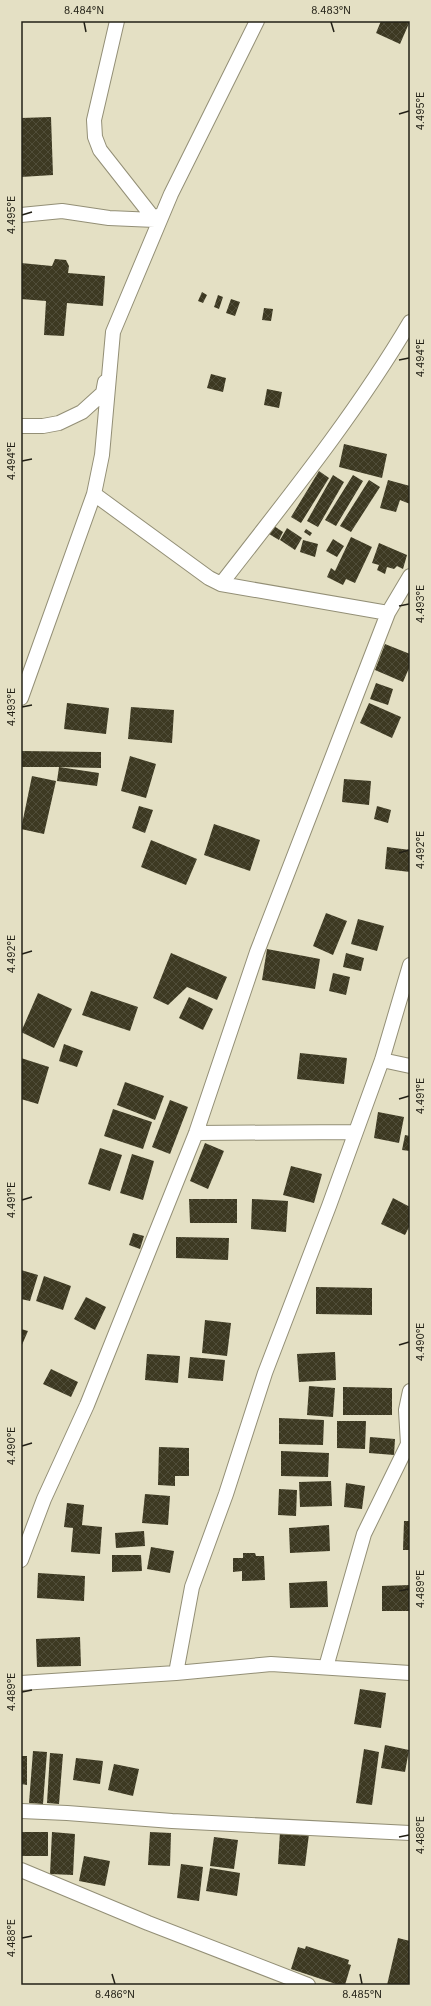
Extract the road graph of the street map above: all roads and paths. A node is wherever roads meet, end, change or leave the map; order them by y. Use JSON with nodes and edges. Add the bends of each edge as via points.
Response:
{"nodes":[{"id":1,"x":116,"y":21,"type":"edge"},
{"id":2,"x":257,"y":21,"type":"edge"},
{"id":3,"x":171,"y":194,"type":"junction"},
{"id":4,"x":21,"y":215,"type":"edge"},
{"id":5,"x":155,"y":220,"type":"junction"},
{"id":6,"x":410,"y":322,"type":"edge"},
{"id":7,"x":113,"y":332,"type":"junction"},
{"id":8,"x":21,"y":426,"type":"edge"},
{"id":9,"x":94,"y":494,"type":"junction"},
{"id":10,"x":410,"y":576,"type":"edge"},
{"id":11,"x":221,"y":584,"type":"junction"},
{"id":12,"x":388,"y":613,"type":"junction"},
{"id":13,"x":21,"y":698,"type":"edge"},
{"id":14,"x":410,"y":965,"type":"edge"},
{"id":15,"x":382,"y":1060,"type":"junction"},
{"id":16,"x":410,"y":1066,"type":"edge"},
{"id":17,"x":355,"y":1132,"type":"junction"},
{"id":18,"x":196,"y":1133,"type":"junction"},
{"id":19,"x":410,"y":1391,"type":"edge"},
{"id":20,"x":21,"y":1560,"type":"edge"},
{"id":21,"x":326,"y":1667,"type":"junction"},
{"id":22,"x":176,"y":1673,"type":"junction"},
{"id":23,"x":410,"y":1673,"type":"edge"},
{"id":24,"x":21,"y":1683,"type":"edge"},
{"id":25,"x":21,"y":1811,"type":"edge"},
{"id":26,"x":410,"y":1833,"type":"edge"},
{"id":27,"x":21,"y":1870,"type":"edge"},
{"id":28,"x":308,"y":1985,"type":"edge"}],
"edges":[{"from":1,"to":5,"type":"street","via":[[94,120],[95,136],[100,150]]},
{"from":2,"to":3,"type":"street"},
{"from":3,"to":5,"type":"street"},
{"from":3,"to":7,"type":"street"},
{"from":4,"to":5,"type":"street","via":[[62,211],[109,218]]},
{"from":6,"to":11,"type":"street","via":[[313,466]]},
{"from":7,"to":8,"type":"street","via":[[103,393],[82,412],[59,423]]},
{"from":7,"to":9,"type":"street","via":[[102,455]]},
{"from":9,"to":11,"type":"street"},
{"from":9,"to":13,"type":"street"},
{"from":10,"to":12,"type":"street"},
{"from":11,"to":12,"type":"street"},
{"from":12,"to":18,"type":"street","via":[[257,952]]},
{"from":14,"to":15,"type":"street"},
{"from":15,"to":16,"type":"street"},
{"from":15,"to":17,"type":"street"},
{"from":17,"to":18,"type":"street"},
{"from":17,"to":22,"type":"street","via":[[265,1373],[226,1494],[192,1587]]},
{"from":18,"to":20,"type":"street","via":[[87,1405],[44,1499]]},
{"from":19,"to":21,"type":"street","via":[[406,1410],[408,1444],[364,1534]]},
{"from":21,"to":22,"type":"street","via":[[272,1664]]},
{"from":21,"to":23,"type":"street"},
{"from":22,"to":24,"type":"street"},
{"from":25,"to":26,"type":"street"},
{"from":27,"to":28,"type":"street"}]}
